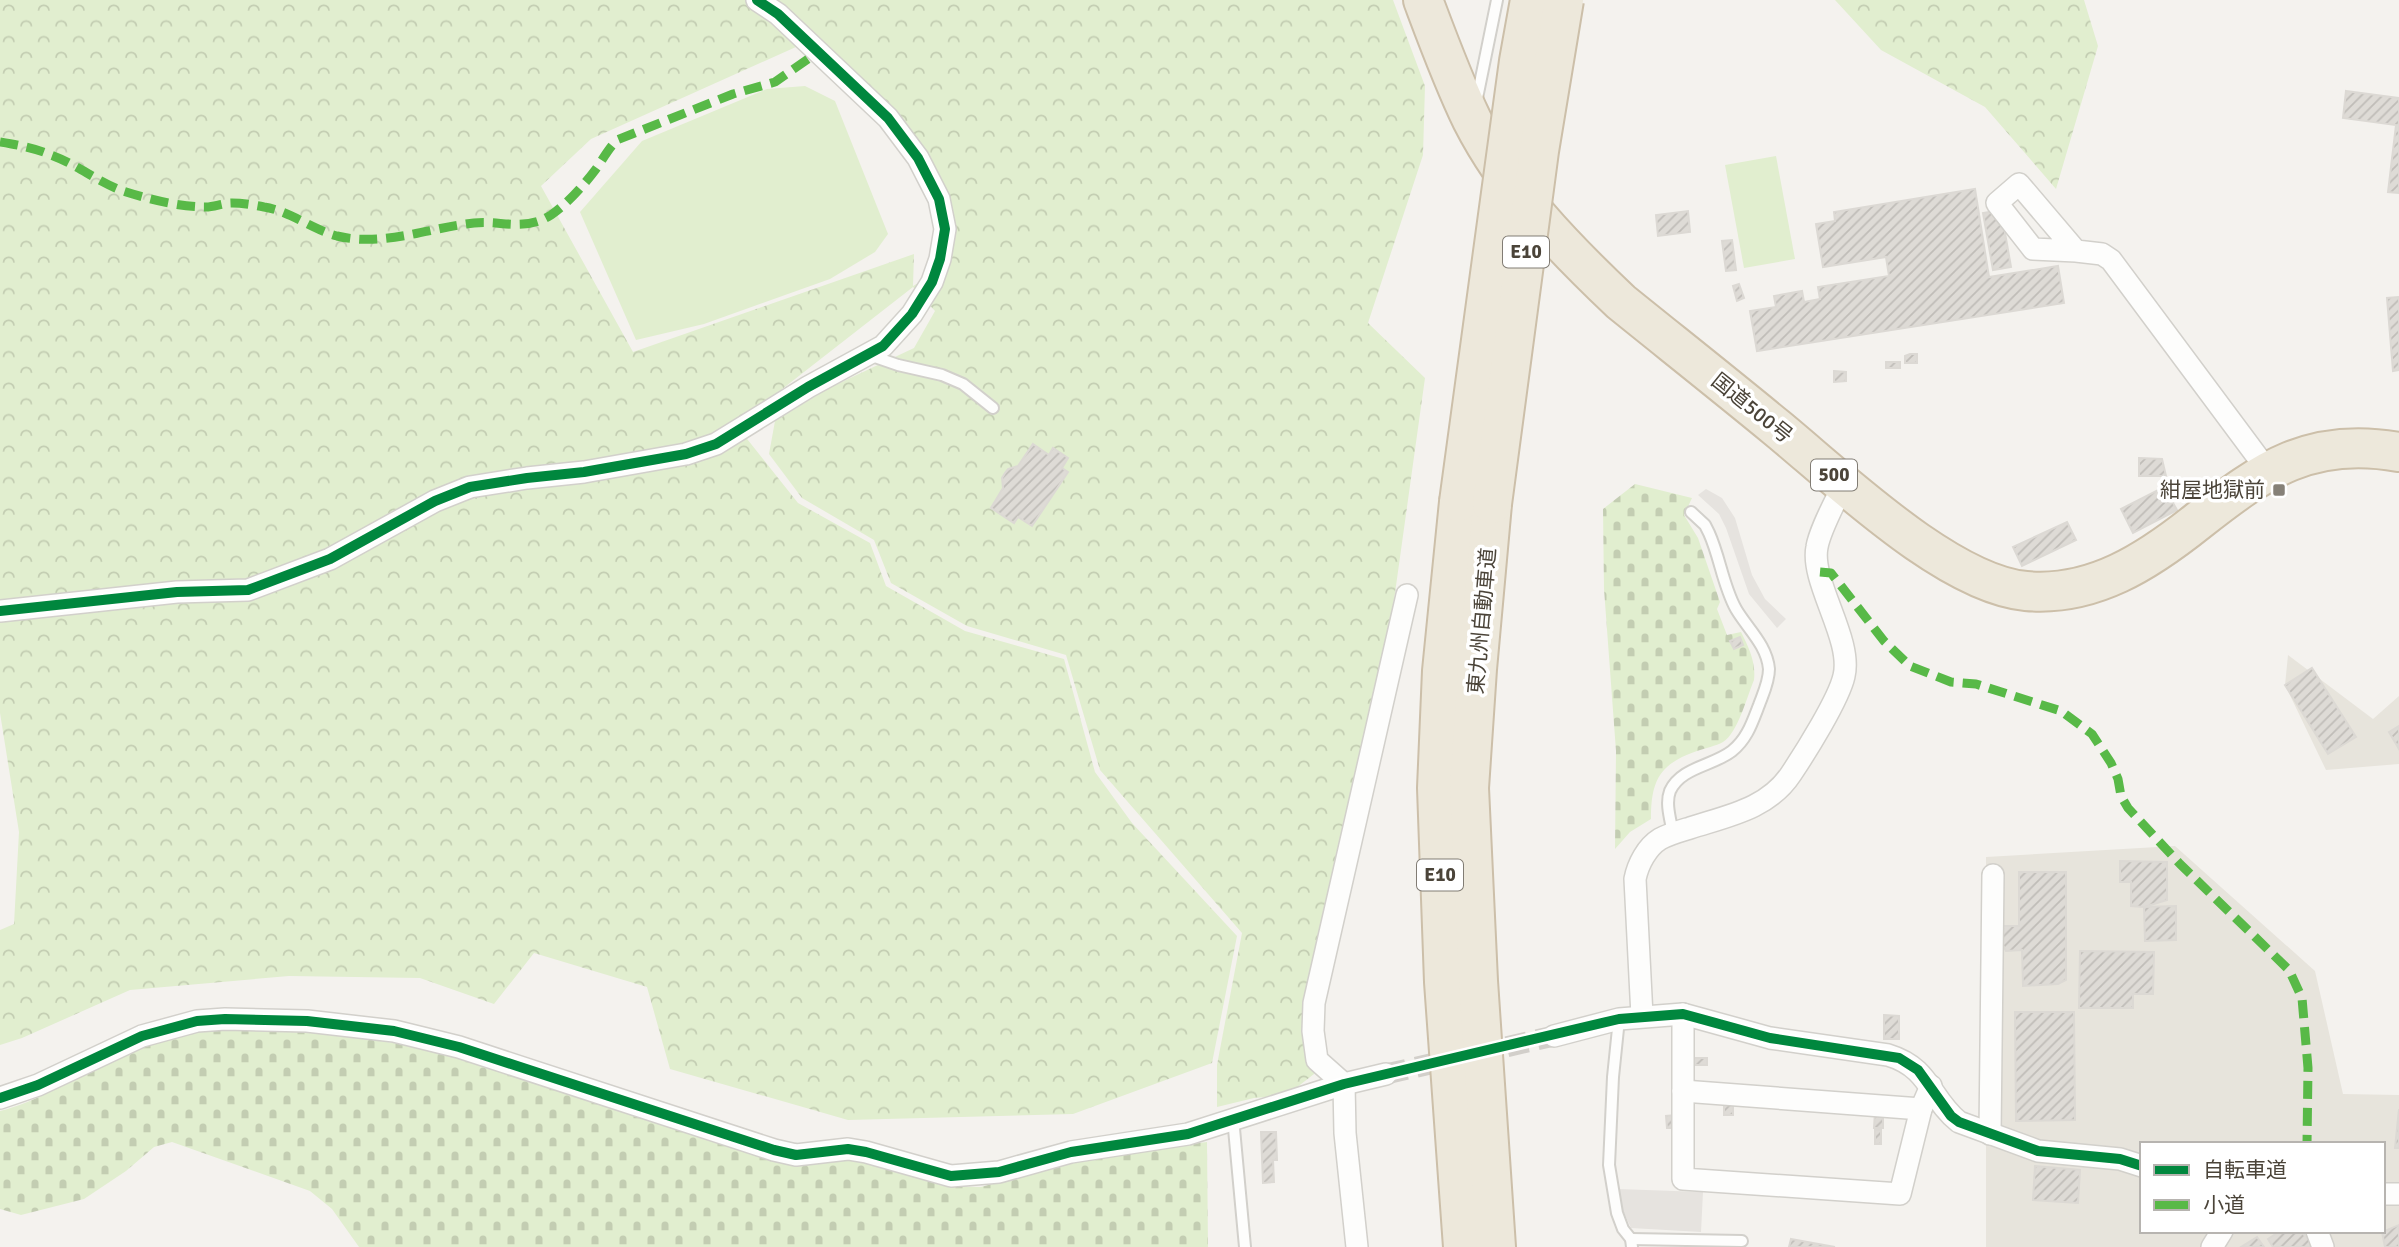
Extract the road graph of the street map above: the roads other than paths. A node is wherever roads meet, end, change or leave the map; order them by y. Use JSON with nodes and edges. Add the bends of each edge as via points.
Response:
{"nodes":[{"id":1,"x":757,"y":0,"type":"edge"},
{"id":2,"x":1423,"y":0,"type":"edge"},
{"id":3,"x":1497,"y":0,"type":"edge"},
{"id":4,"x":1530,"y":0,"type":"edge"},
{"id":5,"x":1564,"y":0,"type":"edge"},
{"id":6,"x":1472,"y":119,"type":"junction"},
{"id":7,"x":2076,"y":251,"type":"dead end"},
{"id":8,"x":869,"y":355,"type":"junction"},
{"id":9,"x":993,"y":408,"type":"dead end"},
{"id":10,"x":2399,"y":452,"type":"edge"},
{"id":11,"x":2268,"y":471,"type":"junction"},
{"id":12,"x":1844,"y":483,"type":"junction"},
{"id":13,"x":1476,"y":503,"type":"junction"},
{"id":14,"x":1690,"y":512,"type":"dead end"},
{"id":15,"x":1407,"y":595,"type":"dead end"},
{"id":16,"x":0,"y":611,"type":"edge"},
{"id":17,"x":1673,"y":834,"type":"junction"},
{"id":18,"x":1993,"y":875,"type":"dead end"},
{"id":19,"x":1683,"y":1014,"type":"junction"},
{"id":20,"x":1642,"y":1016,"type":"junction"},
{"id":21,"x":1619,"y":1019,"type":"junction"},
{"id":22,"x":1554,"y":1036,"type":"tunnel mouth"},
{"id":23,"x":1386,"y":1074,"type":"tunnel mouth"},
{"id":24,"x":1344,"y":1084,"type":"junction"},
{"id":25,"x":1931,"y":1086,"type":"junction"},
{"id":26,"x":1683,"y":1091,"type":"junction"},
{"id":27,"x":0,"y":1098,"type":"edge"},
{"id":28,"x":1921,"y":1109,"type":"junction"},
{"id":29,"x":1233,"y":1118,"type":"junction"},
{"id":30,"x":1990,"y":1133,"type":"junction"},
{"id":31,"x":2140,"y":1165,"type":"edge"},
{"id":32,"x":1742,"y":1241,"type":"dead end"},
{"id":33,"x":1631,"y":1243,"type":"edge"},
{"id":34,"x":1245,"y":1247,"type":"edge"},
{"id":35,"x":1357,"y":1247,"type":"edge"},
{"id":36,"x":1463,"y":1247,"type":"edge"},
{"id":37,"x":1496,"y":1247,"type":"edge"}],
"edges":[{"from":1,"to":8,"type":"street","via":[[778,14],[888,118],[918,158],[939,199],[945,229],[932,282],[899,330]]},
{"from":2,"to":6,"type":"highway","name":"国道500号","number":"500"},
{"from":3,"to":6,"type":"lane"},
{"from":4,"to":13,"type":"highway","name":"東九州自動車道","number":"E10","bridge":true,"via":[[1519,61]]},
{"from":5,"to":13,"type":"highway","name":"東九州自動車道","number":"E10","bridge":true},
{"from":6,"to":12,"type":"highway","name":"国道500号","number":"500","via":[[1518,193],[1586,269]]},
{"from":7,"to":11,"type":"street","via":[[2102,254],[2120,270]]},
{"from":8,"to":9,"type":"lane","via":[[942,375],[963,384]]},
{"from":8,"to":16,"type":"street","via":[[807,387],[716,444],[686,454],[584,472],[470,487],[435,501],[330,559],[248,590],[177,592]]},
{"from":10,"to":11,"type":"highway","name":"国道500号","number":"500","via":[[2342,448],[2307,454]]},
{"from":11,"to":12,"type":"highway","name":"国道500号","number":"500","via":[[2130,568],[2099,583],[2053,592],[2007,588],[1968,572],[1916,540]]},
{"from":12,"to":17,"type":"street","via":[[1816,548],[1844,657],[1844,677],[1833,701],[1791,774],[1773,795],[1758,805]]},
{"from":13,"to":36,"type":"highway","name":"東九州自動車道","number":"E10","via":[[1442,671],[1437,788],[1444,982]]},
{"from":13,"to":37,"type":"highway","name":"東九州自動車道","number":"E10","via":[[1469,788]]},
{"from":14,"to":17,"type":"lane","via":[[1709,533],[1732,601],[1757,639],[1769,670],[1742,741],[1721,758],[1689,772],[1670,792]]},
{"from":15,"to":24,"type":"street","via":[[1314,1003],[1317,1060]]},
{"from":17,"to":20,"type":"street","via":[[1649,850],[1635,878]]},
{"from":18,"to":30,"type":"street"},
{"from":19,"to":20,"type":"street"},
{"from":19,"to":25,"type":"street","via":[[1770,1038],[1899,1058],[1919,1070]]},
{"from":19,"to":26,"type":"street"},
{"from":20,"to":21,"type":"street"},
{"from":21,"to":22,"type":"street"},
{"from":21,"to":33,"type":"lane","via":[[1609,1165],[1617,1213]]},
{"from":23,"to":24,"type":"street"},
{"from":24,"to":29,"type":"street"},
{"from":24,"to":35,"type":"street"},
{"from":25,"to":28,"type":"street"},
{"from":25,"to":30,"type":"street","via":[[1951,1116]]},
{"from":26,"to":28,"type":"street"},
{"from":26,"to":28,"type":"street","via":[[1683,1179],[1900,1194]]},
{"from":27,"to":29,"type":"street","via":[[142,1036],[225,1018],[307,1021],[422,1037],[774,1150],[796,1155],[848,1149],[951,1175],[999,1172],[1071,1152],[1188,1133]]},
{"from":29,"to":34,"type":"lane"},
{"from":30,"to":31,"type":"street","via":[[2038,1151],[2120,1159]]},
{"from":32,"to":33,"type":"lane"}]}
